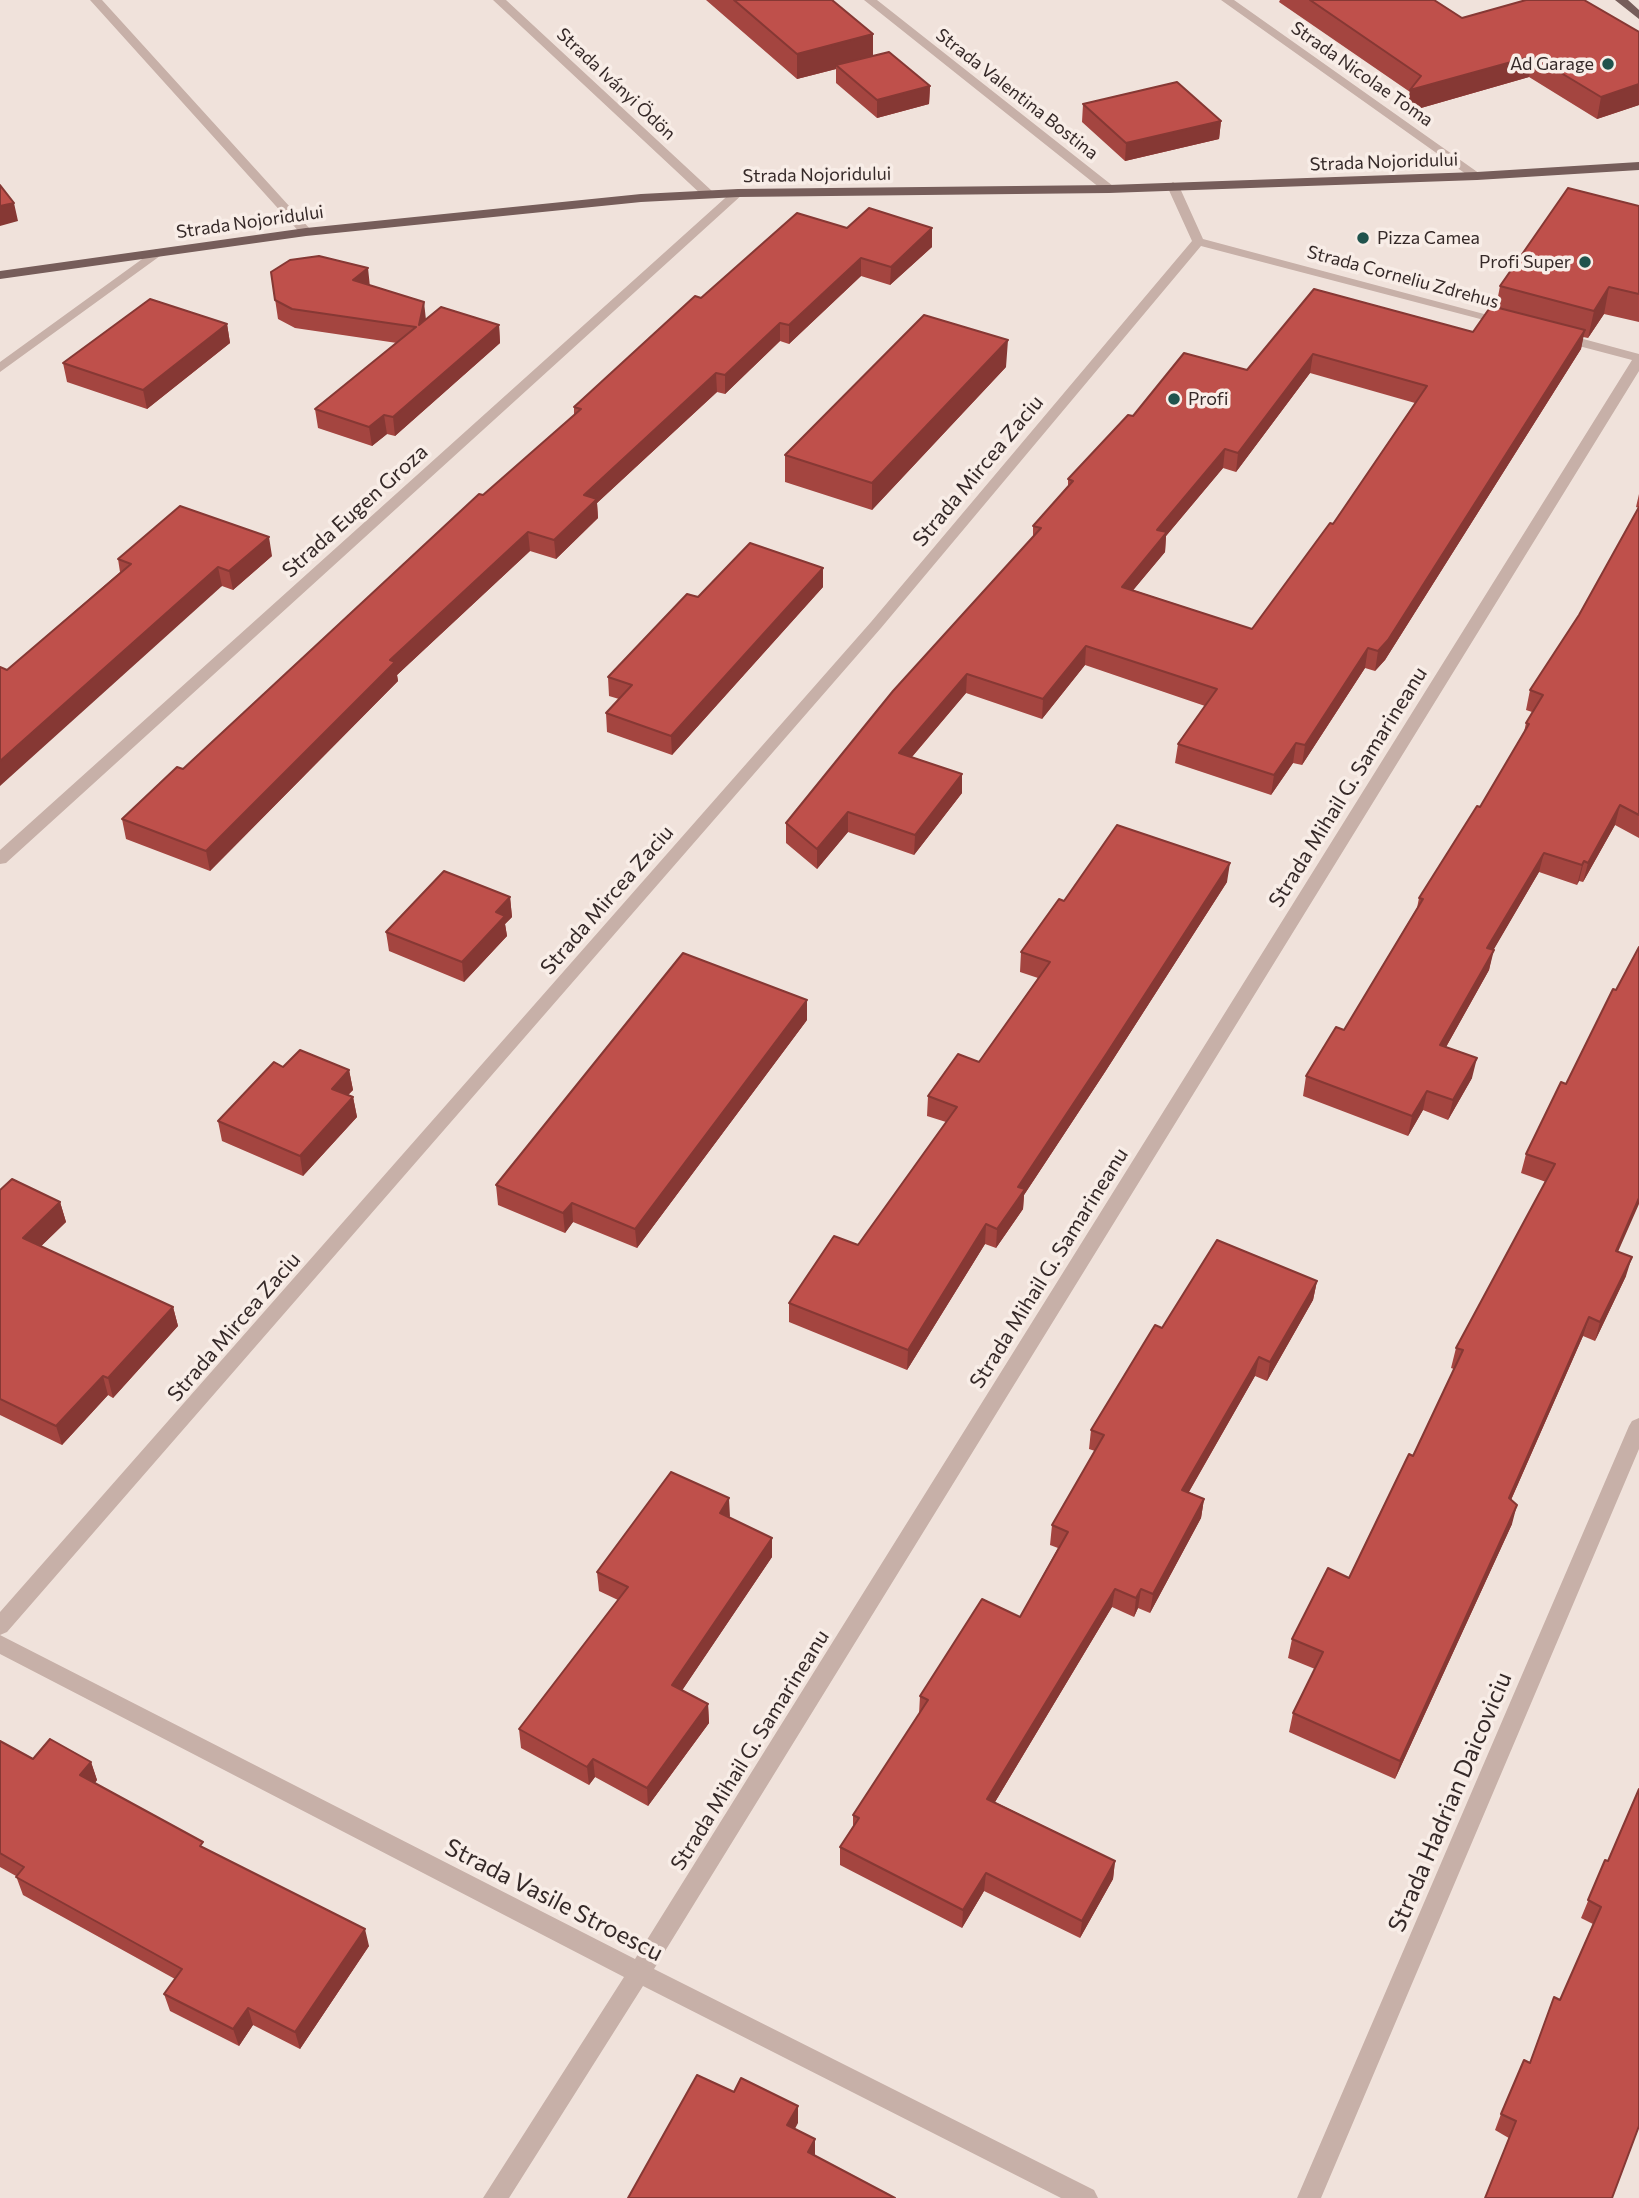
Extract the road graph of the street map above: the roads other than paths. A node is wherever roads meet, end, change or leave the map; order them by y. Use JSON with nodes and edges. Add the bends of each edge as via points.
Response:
{"nodes":[{"id":1,"x":96,"y":0,"type":"edge"},
{"id":2,"x":499,"y":0,"type":"edge"},
{"id":3,"x":870,"y":0,"type":"edge"},
{"id":4,"x":1227,"y":0,"type":"edge"},
{"id":5,"x":1622,"y":0,"type":"edge"},
{"id":6,"x":1639,"y":5,"type":"edge"},
{"id":7,"x":1639,"y":16,"type":"edge"},
{"id":8,"x":1639,"y":166,"type":"edge"},
{"id":9,"x":1477,"y":176,"type":"junction"},
{"id":10,"x":1173,"y":186,"type":"junction"},
{"id":11,"x":1109,"y":189,"type":"junction"},
{"id":12,"x":738,"y":193,"type":"junction"},
{"id":13,"x":708,"y":194,"type":"junction"},
{"id":14,"x":306,"y":232,"type":"junction"},
{"id":15,"x":1198,"y":241,"type":"junction"},
{"id":16,"x":156,"y":253,"type":"junction"},
{"id":17,"x":0,"y":275,"type":"edge"},
{"id":18,"x":1517,"y":325,"type":"edge"},
{"id":19,"x":1542,"y":332,"type":"edge"},
{"id":20,"x":1639,"y":359,"type":"edge"},
{"id":21,"x":0,"y":368,"type":"edge"},
{"id":22,"x":0,"y":859,"type":"edge"},
{"id":23,"x":1639,"y":1426,"type":"edge"},
{"id":24,"x":0,"y":1626,"type":"edge"},
{"id":25,"x":0,"y":1644,"type":"edge"},
{"id":26,"x":639,"y":1973,"type":"junction"},
{"id":27,"x":495,"y":2198,"type":"edge"},
{"id":28,"x":1086,"y":2198,"type":"edge"},
{"id":29,"x":1309,"y":2198,"type":"edge"}],
"edges":[{"from":1,"to":14,"type":"street"},
{"from":2,"to":13,"type":"street","name":"Strada Iványi Ödön"},
{"from":3,"to":11,"type":"street","name":"Strada Valentina Bostina"},
{"from":4,"to":9,"type":"street","name":"Strada Nicolae Toma"},
{"from":5,"to":6,"type":"main road"},
{"from":5,"to":7,"type":"main road"},
{"from":8,"to":9,"type":"main road","name":"Strada Nojoridului"},
{"from":9,"to":10,"type":"main road","name":"Strada Nojoridului"},
{"from":10,"to":11,"type":"main road","name":"Strada Nojoridului"},
{"from":10,"to":15,"type":"street"},
{"from":11,"to":12,"type":"main road","name":"Strada Nojoridului"},
{"from":12,"to":13,"type":"main road","name":"Strada Nojoridului"},
{"from":12,"to":22,"type":"street","name":"Strada Eugen Groza"},
{"from":13,"to":14,"type":"main road","name":"Strada Nojoridului"},
{"from":14,"to":16,"type":"main road","name":"Strada Nojoridului"},
{"from":15,"to":18,"type":"street","name":"Strada Corneliu Zdrehus"},
{"from":15,"to":24,"type":"street","name":"Strada Mircea Zaciu","via":[[876,625]]},
{"from":16,"to":17,"type":"main road","name":"Strada Nojoridului"},
{"from":16,"to":21,"type":"street"},
{"from":19,"to":20,"type":"street"},
{"from":20,"to":26,"type":"street","name":"Strada Mihail G. Samarineanu"},
{"from":23,"to":29,"type":"street","name":"Strada Hadrian Daicoviciu"},
{"from":25,"to":26,"type":"street","name":"Strada Vasile Stroescu"},
{"from":26,"to":27,"type":"street","name":"Strada Mihail G. Samarineanu"},
{"from":26,"to":28,"type":"street","name":"Strada Vasile Stroescu"}]}
